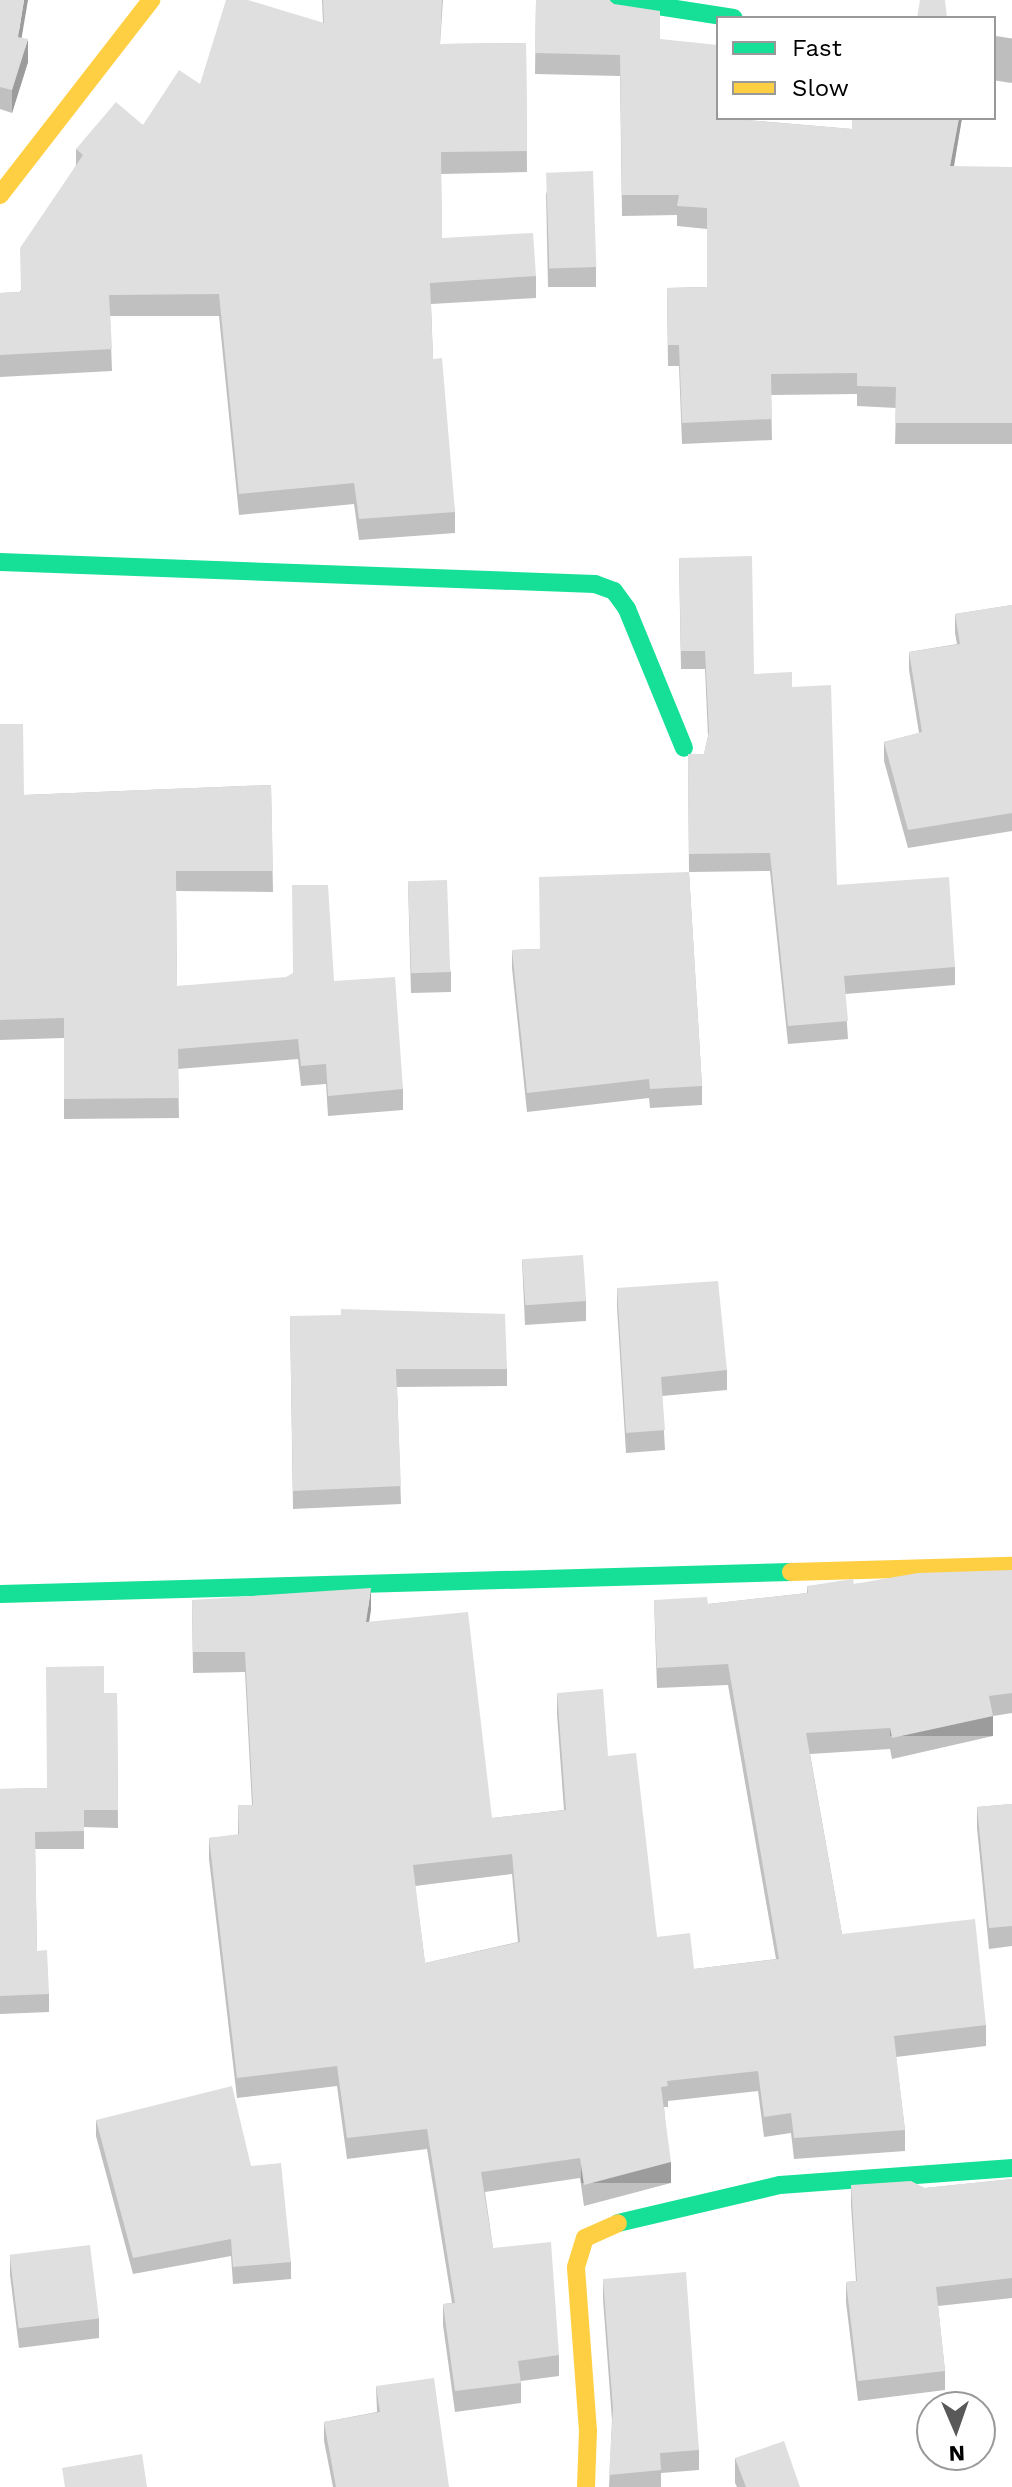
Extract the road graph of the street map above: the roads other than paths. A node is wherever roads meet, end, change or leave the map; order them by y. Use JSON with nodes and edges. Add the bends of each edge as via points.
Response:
{"nodes":[{"id":1,"x":151,"y":0,"type":"edge"},
{"id":2,"x":619,"y":0,"type":"edge"},
{"id":3,"x":721,"y":16,"type":"edge"},
{"id":4,"x":0,"y":195,"type":"edge"},
{"id":5,"x":0,"y":562,"type":"edge"},
{"id":6,"x":684,"y":748,"type":"dead end"},
{"id":7,"x":1012,"y":1566,"type":"edge"},
{"id":8,"x":0,"y":1594,"type":"edge"},
{"id":9,"x":1012,"y":2168,"type":"edge"},
{"id":10,"x":586,"y":2487,"type":"edge"}],
"edges":[{"from":1,"to":4,"type":"street"},
{"from":2,"to":3,"type":"street"},
{"from":5,"to":6,"type":"street","via":[[595,584],[614,591],[627,609]]},
{"from":7,"to":8,"type":"street"},
{"from":9,"to":10,"type":"street","via":[[780,2185],[630,2217],[585,2238],[576,2267],[588,2431]]}]}
